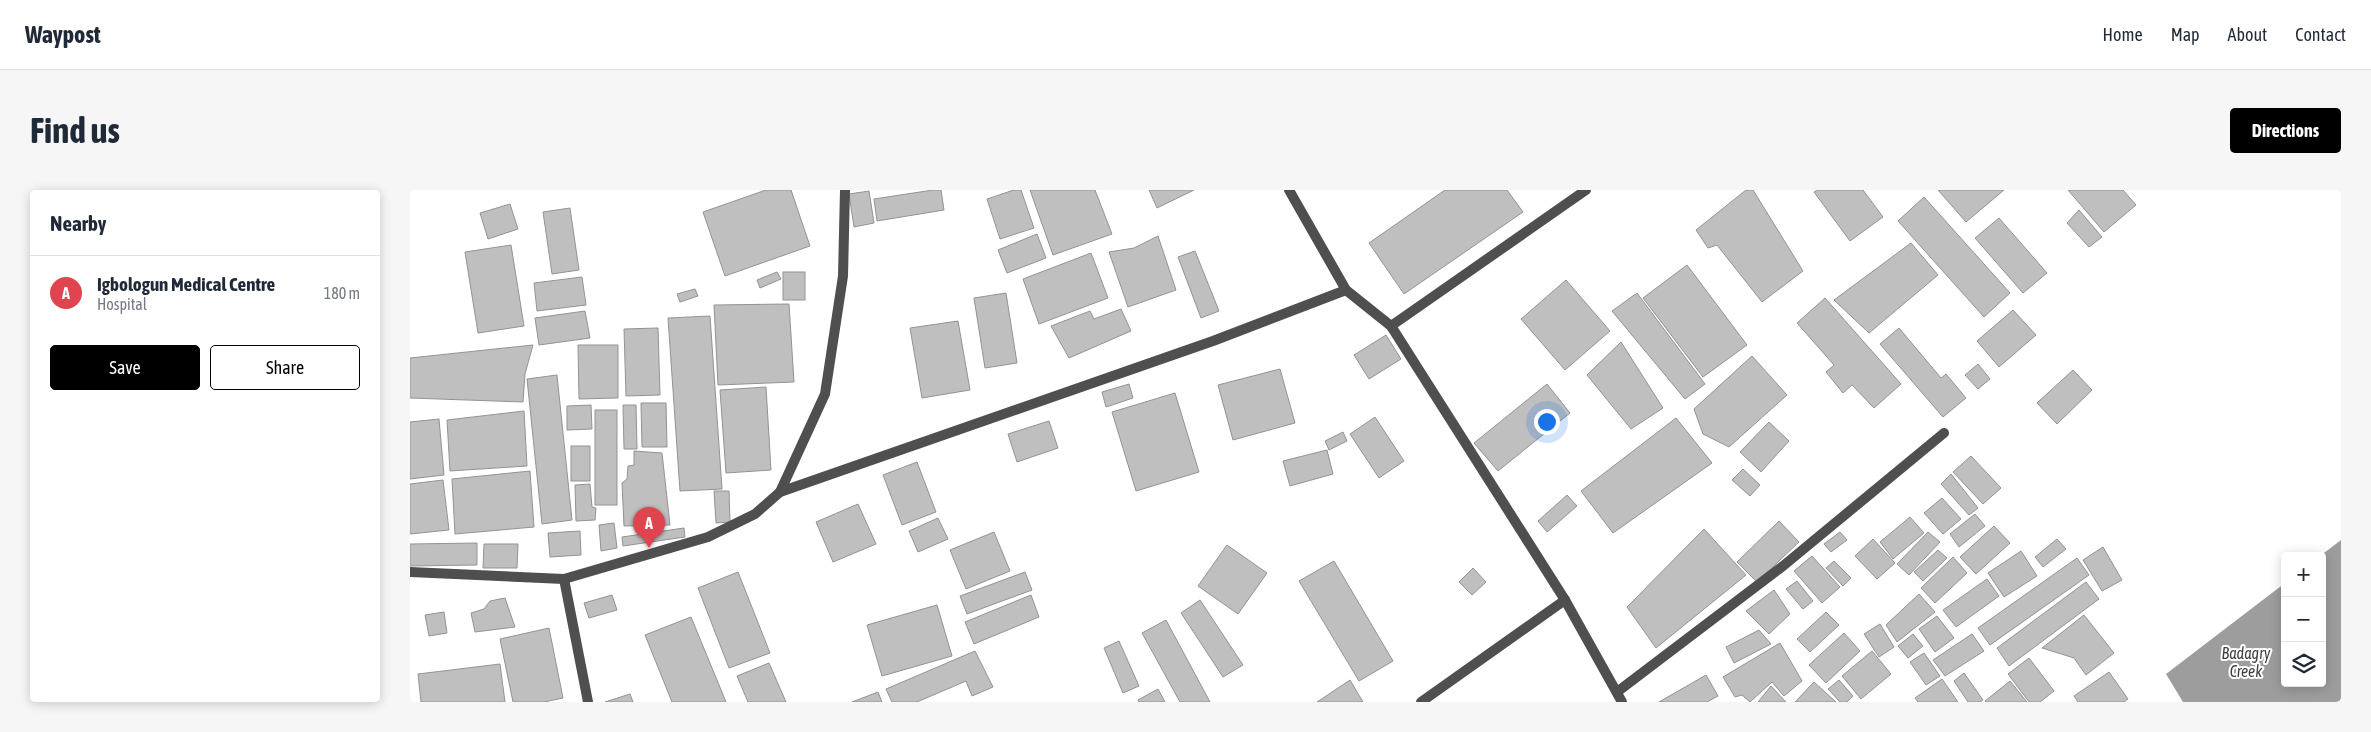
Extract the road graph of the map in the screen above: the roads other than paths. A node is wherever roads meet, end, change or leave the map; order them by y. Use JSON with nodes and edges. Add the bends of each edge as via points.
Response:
{"nodes":[{"id":1,"x":845,"y":190,"type":"edge"},
{"id":2,"x":1289,"y":190,"type":"edge"},
{"id":3,"x":1586,"y":190,"type":"edge"},
{"id":4,"x":1346,"y":290,"type":"junction"},
{"id":5,"x":1392,"y":326,"type":"junction"},
{"id":6,"x":1944,"y":433,"type":"dead end"},
{"id":7,"x":780,"y":492,"type":"junction"},
{"id":8,"x":410,"y":572,"type":"edge"},
{"id":9,"x":564,"y":579,"type":"junction"},
{"id":10,"x":1565,"y":600,"type":"junction"},
{"id":11,"x":1617,"y":692,"type":"junction"},
{"id":12,"x":588,"y":702,"type":"edge"},
{"id":13,"x":1421,"y":702,"type":"edge"},
{"id":14,"x":1622,"y":702,"type":"edge"}],
"edges":[{"from":1,"to":7,"type":"street","via":[[843,276],[825,394]]},
{"from":2,"to":4,"type":"street"},
{"from":3,"to":5,"type":"street"},
{"from":4,"to":5,"type":"street"},
{"from":4,"to":7,"type":"street","via":[[1213,341]]},
{"from":5,"to":10,"type":"street"},
{"from":6,"to":11,"type":"street","via":[[1782,566]]},
{"from":7,"to":9,"type":"street","via":[[755,514],[708,537]]},
{"from":8,"to":9,"type":"street"},
{"from":9,"to":12,"type":"street"},
{"from":10,"to":11,"type":"street"},
{"from":10,"to":13,"type":"street"},
{"from":11,"to":14,"type":"street"}]}
